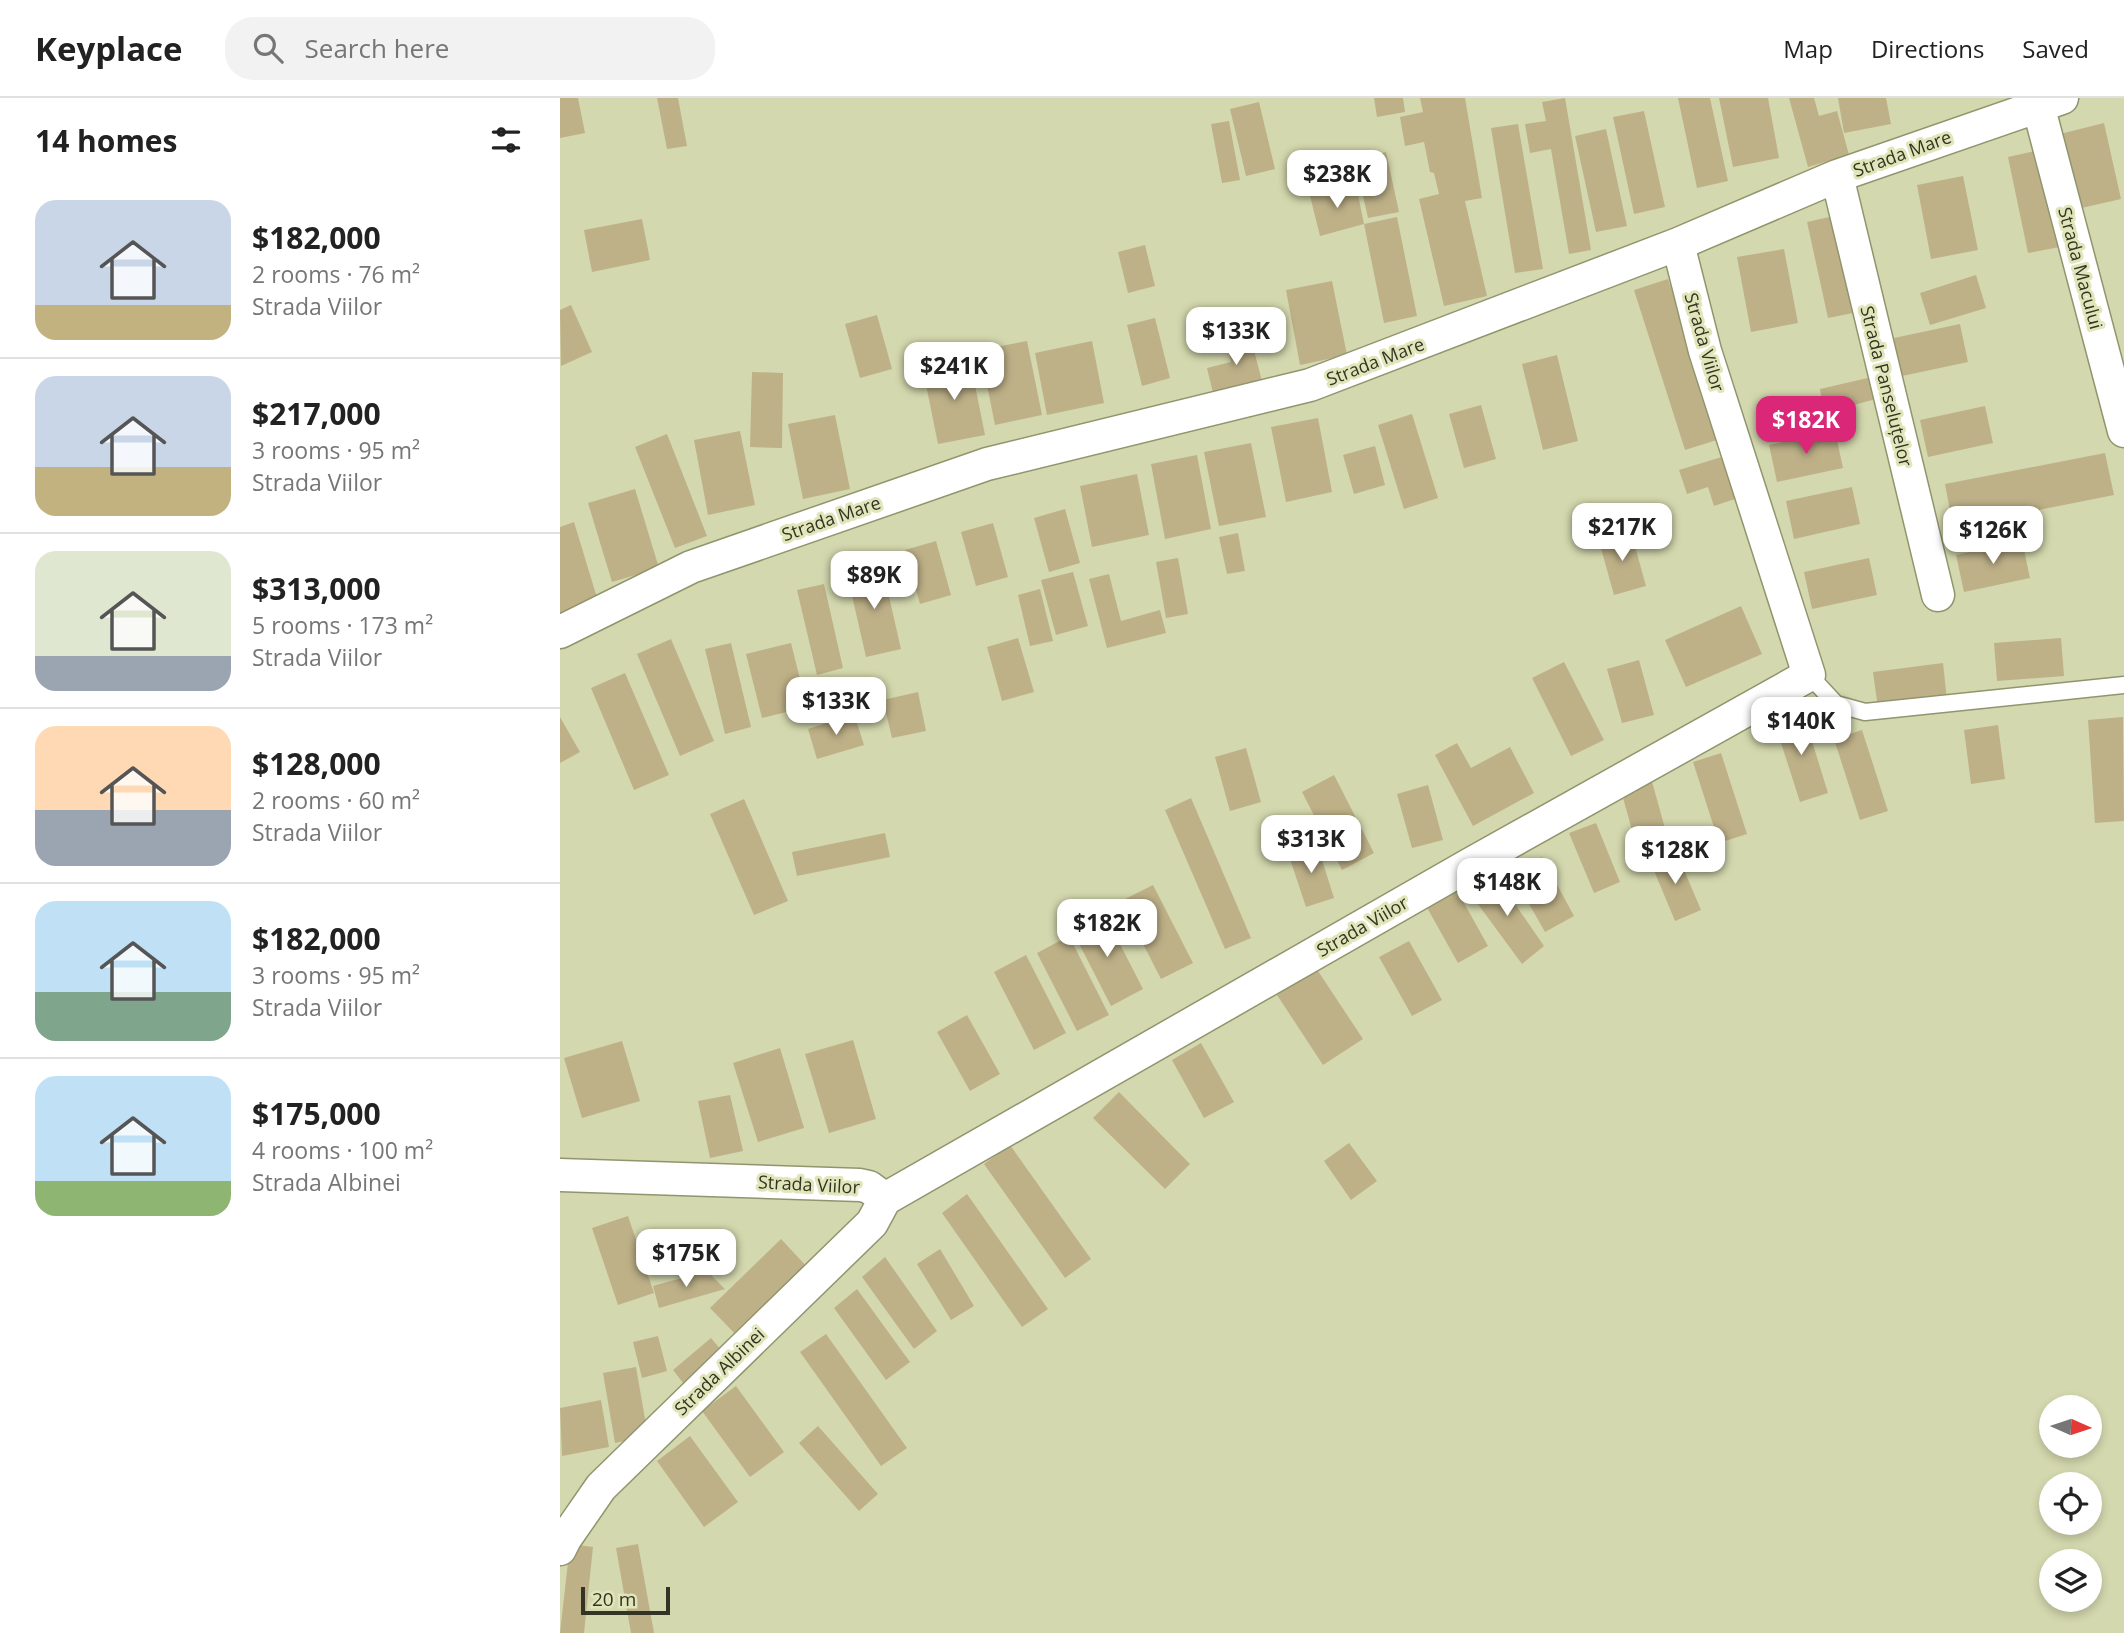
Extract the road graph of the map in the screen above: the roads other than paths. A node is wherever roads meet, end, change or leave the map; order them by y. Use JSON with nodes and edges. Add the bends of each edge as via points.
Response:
{"nodes":[{"id":1,"x":2050,"y":101,"type":"edge"},
{"id":2,"x":1837,"y":176,"type":"junction"},
{"id":3,"x":1678,"y":244,"type":"junction"},
{"id":4,"x":2124,"y":431,"type":"edge"},
{"id":5,"x":1938,"y":595,"type":"dead end"},
{"id":6,"x":560,"y":632,"type":"edge"},
{"id":7,"x":1809,"y":675,"type":"junction"},
{"id":8,"x":2124,"y":685,"type":"edge"},
{"id":9,"x":560,"y":1175,"type":"edge"},
{"id":10,"x":885,"y":1199,"type":"junction"},
{"id":11,"x":560,"y":1549,"type":"edge"}],
"edges":[{"from":1,"to":2,"type":"street","name":"Strada Mare"},
{"from":1,"to":4,"type":"street","name":"Strada Macului"},
{"from":2,"to":3,"type":"street","name":"Strada Mare"},
{"from":2,"to":5,"type":"street","name":"Strada Panseluțelor"},
{"from":3,"to":6,"type":"street","name":"Strada Mare","via":[[1310,386],[987,464],[691,567]]},
{"from":3,"to":7,"type":"street","name":"Strada Viilor","via":[[1705,351]]},
{"from":7,"to":8,"type":"lane","via":[[1836,704],[1865,712]]},
{"from":7,"to":10,"type":"street","name":"Strada Viilor"},
{"from":9,"to":10,"type":"street","name":"Strada Viilor","via":[[860,1185]]},
{"from":10,"to":11,"type":"street","name":"Strada Albinei","via":[[872,1223],[601,1487]]}]}
